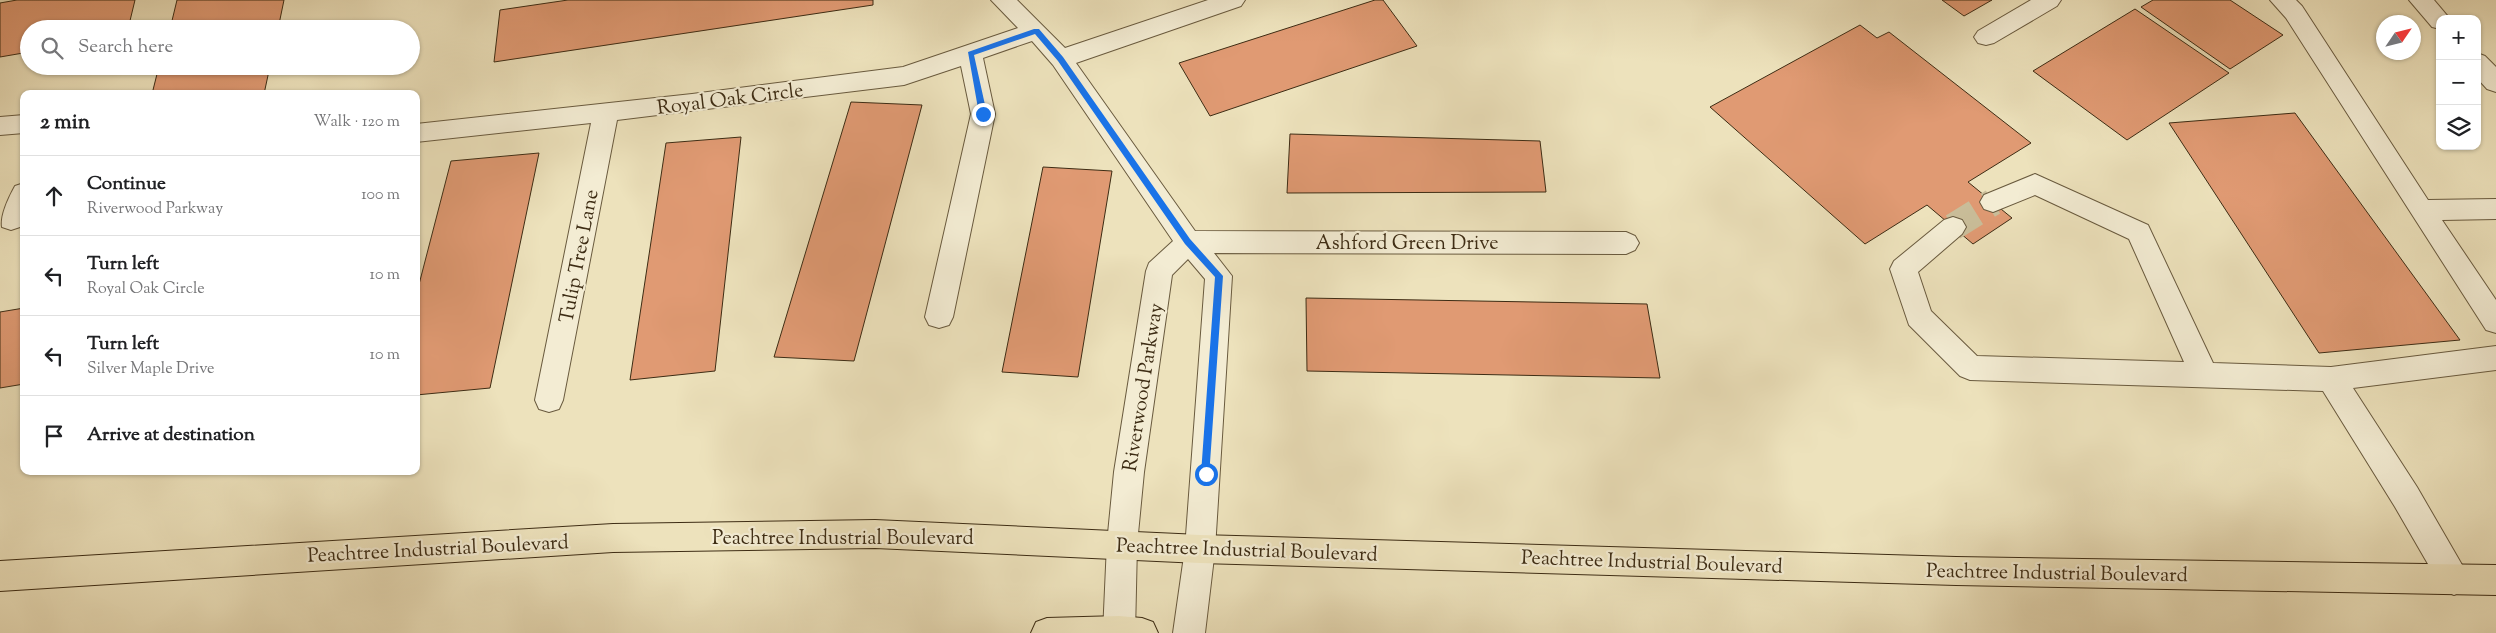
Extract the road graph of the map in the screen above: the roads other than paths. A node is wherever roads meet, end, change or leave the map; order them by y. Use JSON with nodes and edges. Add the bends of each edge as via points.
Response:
{"nodes":[{"id":1,"x":1003,"y":0,"type":"edge"},
{"id":2,"x":1233,"y":0,"type":"edge"},
{"id":3,"x":2048,"y":0,"type":"edge"},
{"id":4,"x":2282,"y":0,"type":"edge"},
{"id":5,"x":2421,"y":0,"type":"edge"},
{"id":6,"x":2436,"y":17,"type":"edge"},
{"id":7,"x":1036,"y":31,"type":"junction"},
{"id":8,"x":1986,"y":37,"type":"dead end"},
{"id":9,"x":970,"y":54,"type":"junction"},
{"id":10,"x":1061,"y":59,"type":"junction"},
{"id":11,"x":2481,"y":66,"type":"edge"},
{"id":12,"x":2496,"y":83,"type":"edge"},
{"id":13,"x":606,"y":112,"type":"junction"},
{"id":14,"x":20,"y":124,"type":"edge"},
{"id":15,"x":0,"y":126,"type":"edge"},
{"id":16,"x":420,"y":133,"type":"edge"},
{"id":17,"x":20,"y":202,"type":"edge"},
{"id":18,"x":1993,"y":202,"type":"tunnel mouth"},
{"id":19,"x":2496,"y":209,"type":"edge"},
{"id":20,"x":2421,"y":210,"type":"junction"},
{"id":21,"x":12,"y":220,"type":"edge"},
{"id":22,"x":1953,"y":227,"type":"tunnel mouth"},
{"id":23,"x":1188,"y":242,"type":"junction"},
{"id":24,"x":1626,"y":243,"type":"dead end"},
{"id":25,"x":938,"y":316,"type":"dead end"},
{"id":26,"x":2496,"y":322,"type":"edge"},
{"id":27,"x":2496,"y":358,"type":"edge"},
{"id":28,"x":2204,"y":374,"type":"junction"},
{"id":29,"x":2331,"y":379,"type":"junction"},
{"id":30,"x":549,"y":400,"type":"dead end"},
{"id":31,"x":1122,"y":544,"type":"junction"},
{"id":32,"x":1200,"y":549,"type":"junction"},
{"id":33,"x":0,"y":576,"type":"edge"},
{"id":34,"x":2454,"y":580,"type":"junction"},
{"id":35,"x":2496,"y":580,"type":"edge"},
{"id":36,"x":1127,"y":632,"type":"edge"},
{"id":37,"x":1047,"y":633,"type":"edge"},
{"id":38,"x":1189,"y":633,"type":"edge"}],
"edges":[{"from":1,"to":7,"type":"street"},
{"from":2,"to":10,"type":"street"},
{"from":3,"to":8,"type":"street"},
{"from":4,"to":20,"type":"street","via":[[2294,12]]},
{"from":5,"to":6,"type":"street"},
{"from":7,"to":9,"type":"street","name":"Royal Oak Circle"},
{"from":7,"to":10,"type":"street"},
{"from":9,"to":13,"type":"street","name":"Royal Oak Circle","via":[[904,76]]},
{"from":9,"to":25,"type":"street","via":[[983,114]]},
{"from":10,"to":23,"type":"street"},
{"from":11,"to":12,"type":"street"},
{"from":13,"to":16,"type":"street","name":"Royal Oak Circle"},
{"from":13,"to":30,"type":"street","name":"Tulip Tree Lane"},
{"from":14,"to":15,"type":"street"},
{"from":17,"to":21,"type":"street"},
{"from":18,"to":28,"type":"street","via":[[2035,184],[2139,232]]},
{"from":19,"to":20,"type":"street"},
{"from":20,"to":26,"type":"street"},
{"from":22,"to":28,"type":"street","via":[[1902,269],[1919,317],[1970,368]]},
{"from":23,"to":24,"type":"street","name":"Ashford Green Drive"},
{"from":23,"to":31,"type":"street","name":"Riverwood Parkway","via":[[1159,271],[1129,472]]},
{"from":23,"to":32,"type":"street","via":[[1219,276]]},
{"from":27,"to":29,"type":"street"},
{"from":28,"to":29,"type":"street"},
{"from":29,"to":34,"type":"street"},
{"from":31,"to":32,"type":"highway","name":"Peachtree Industrial Boulevard"},
{"from":31,"to":33,"type":"highway","name":"Peachtree Industrial Boulevard","via":[[875,534],[613,538]]},
{"from":31,"to":36,"type":"street","name":"Riverwood Parkway"},
{"from":32,"to":34,"type":"highway","name":"Peachtree Industrial Boulevard","via":[[1956,571]]},
{"from":32,"to":38,"type":"street"},
{"from":34,"to":35,"type":"highway","name":"Peachtree Industrial Boulevard"},
{"from":36,"to":37,"type":"highway"}]}
